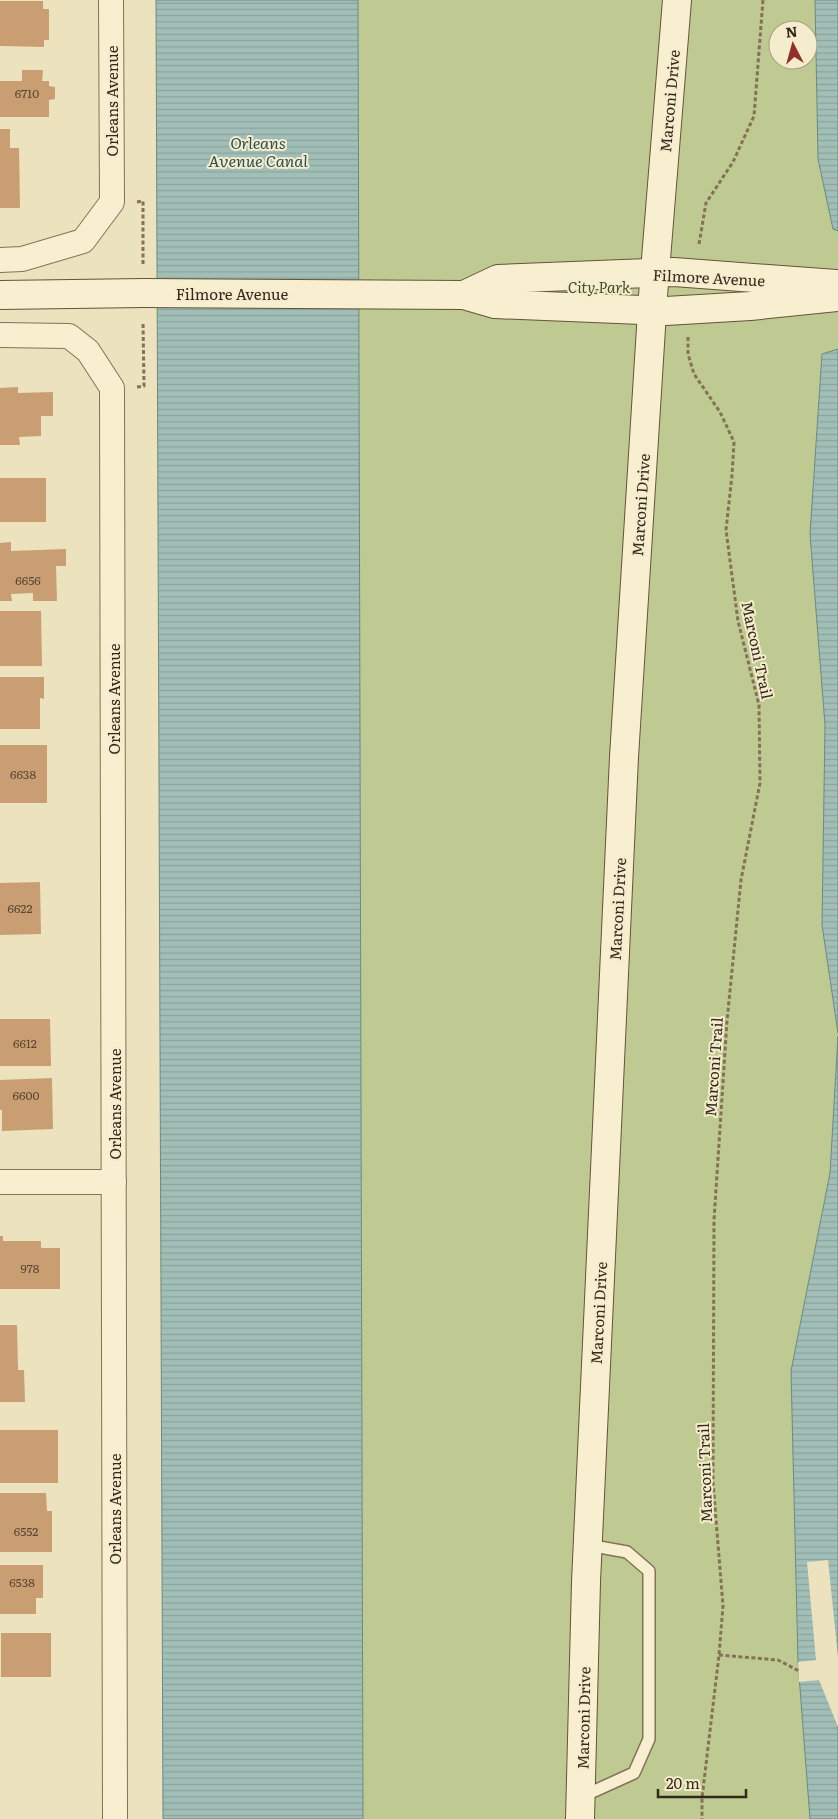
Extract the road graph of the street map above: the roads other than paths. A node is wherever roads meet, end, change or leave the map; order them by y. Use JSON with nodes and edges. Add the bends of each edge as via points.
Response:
{"nodes":[{"id":1,"x":111,"y":0,"type":"edge"},
{"id":2,"x":678,"y":0,"type":"edge"},
{"id":3,"x":0,"y":260,"type":"edge"},
{"id":4,"x":655,"y":273,"type":"junction"},
{"id":5,"x":838,"y":284,"type":"edge"},
{"id":6,"x":0,"y":295,"type":"edge"},
{"id":7,"x":464,"y":295,"type":"junction"},
{"id":8,"x":838,"y":298,"type":"edge"},
{"id":9,"x":652,"y":311,"type":"junction"},
{"id":10,"x":0,"y":335,"type":"edge"},
{"id":11,"x":0,"y":1182,"type":"edge"},
{"id":12,"x":114,"y":1182,"type":"junction"},
{"id":13,"x":588,"y":1545,"type":"junction"},
{"id":14,"x":581,"y":1808,"type":"edge"},
{"id":15,"x":115,"y":1819,"type":"edge"}],
"edges":[{"from":1,"to":3,"type":"street","name":"Orleans Avenue","via":[[112,202],[83,241],[22,259]]},
{"from":2,"to":4,"type":"street","name":"Marconi Drive"},
{"from":4,"to":5,"type":"street","name":"Filmore Avenue"},
{"from":4,"to":7,"type":"street","name":"Filmore Avenue","via":[[498,278]]},
{"from":4,"to":9,"type":"street","name":"Marconi Drive"},
{"from":6,"to":7,"type":"street","name":"Filmore Avenue"},
{"from":7,"to":9,"type":"street","name":"Filmore Avenue","via":[[495,304]]},
{"from":8,"to":9,"type":"street","name":"Filmore Avenue"},
{"from":9,"to":13,"type":"street","name":"Marconi Drive","via":[[624,757]]},
{"from":10,"to":12,"type":"street","name":"Orleans Avenue","via":[[69,336],[88,350],[112,388]]},
{"from":11,"to":12,"type":"street"},
{"from":12,"to":15,"type":"street","name":"Orleans Avenue"},
{"from":13,"to":14,"type":"street","name":"Marconi Drive"},
{"from":13,"to":14,"type":"lane","via":[[627,1552],[648,1571],[649,1739],[634,1773]]}]}
